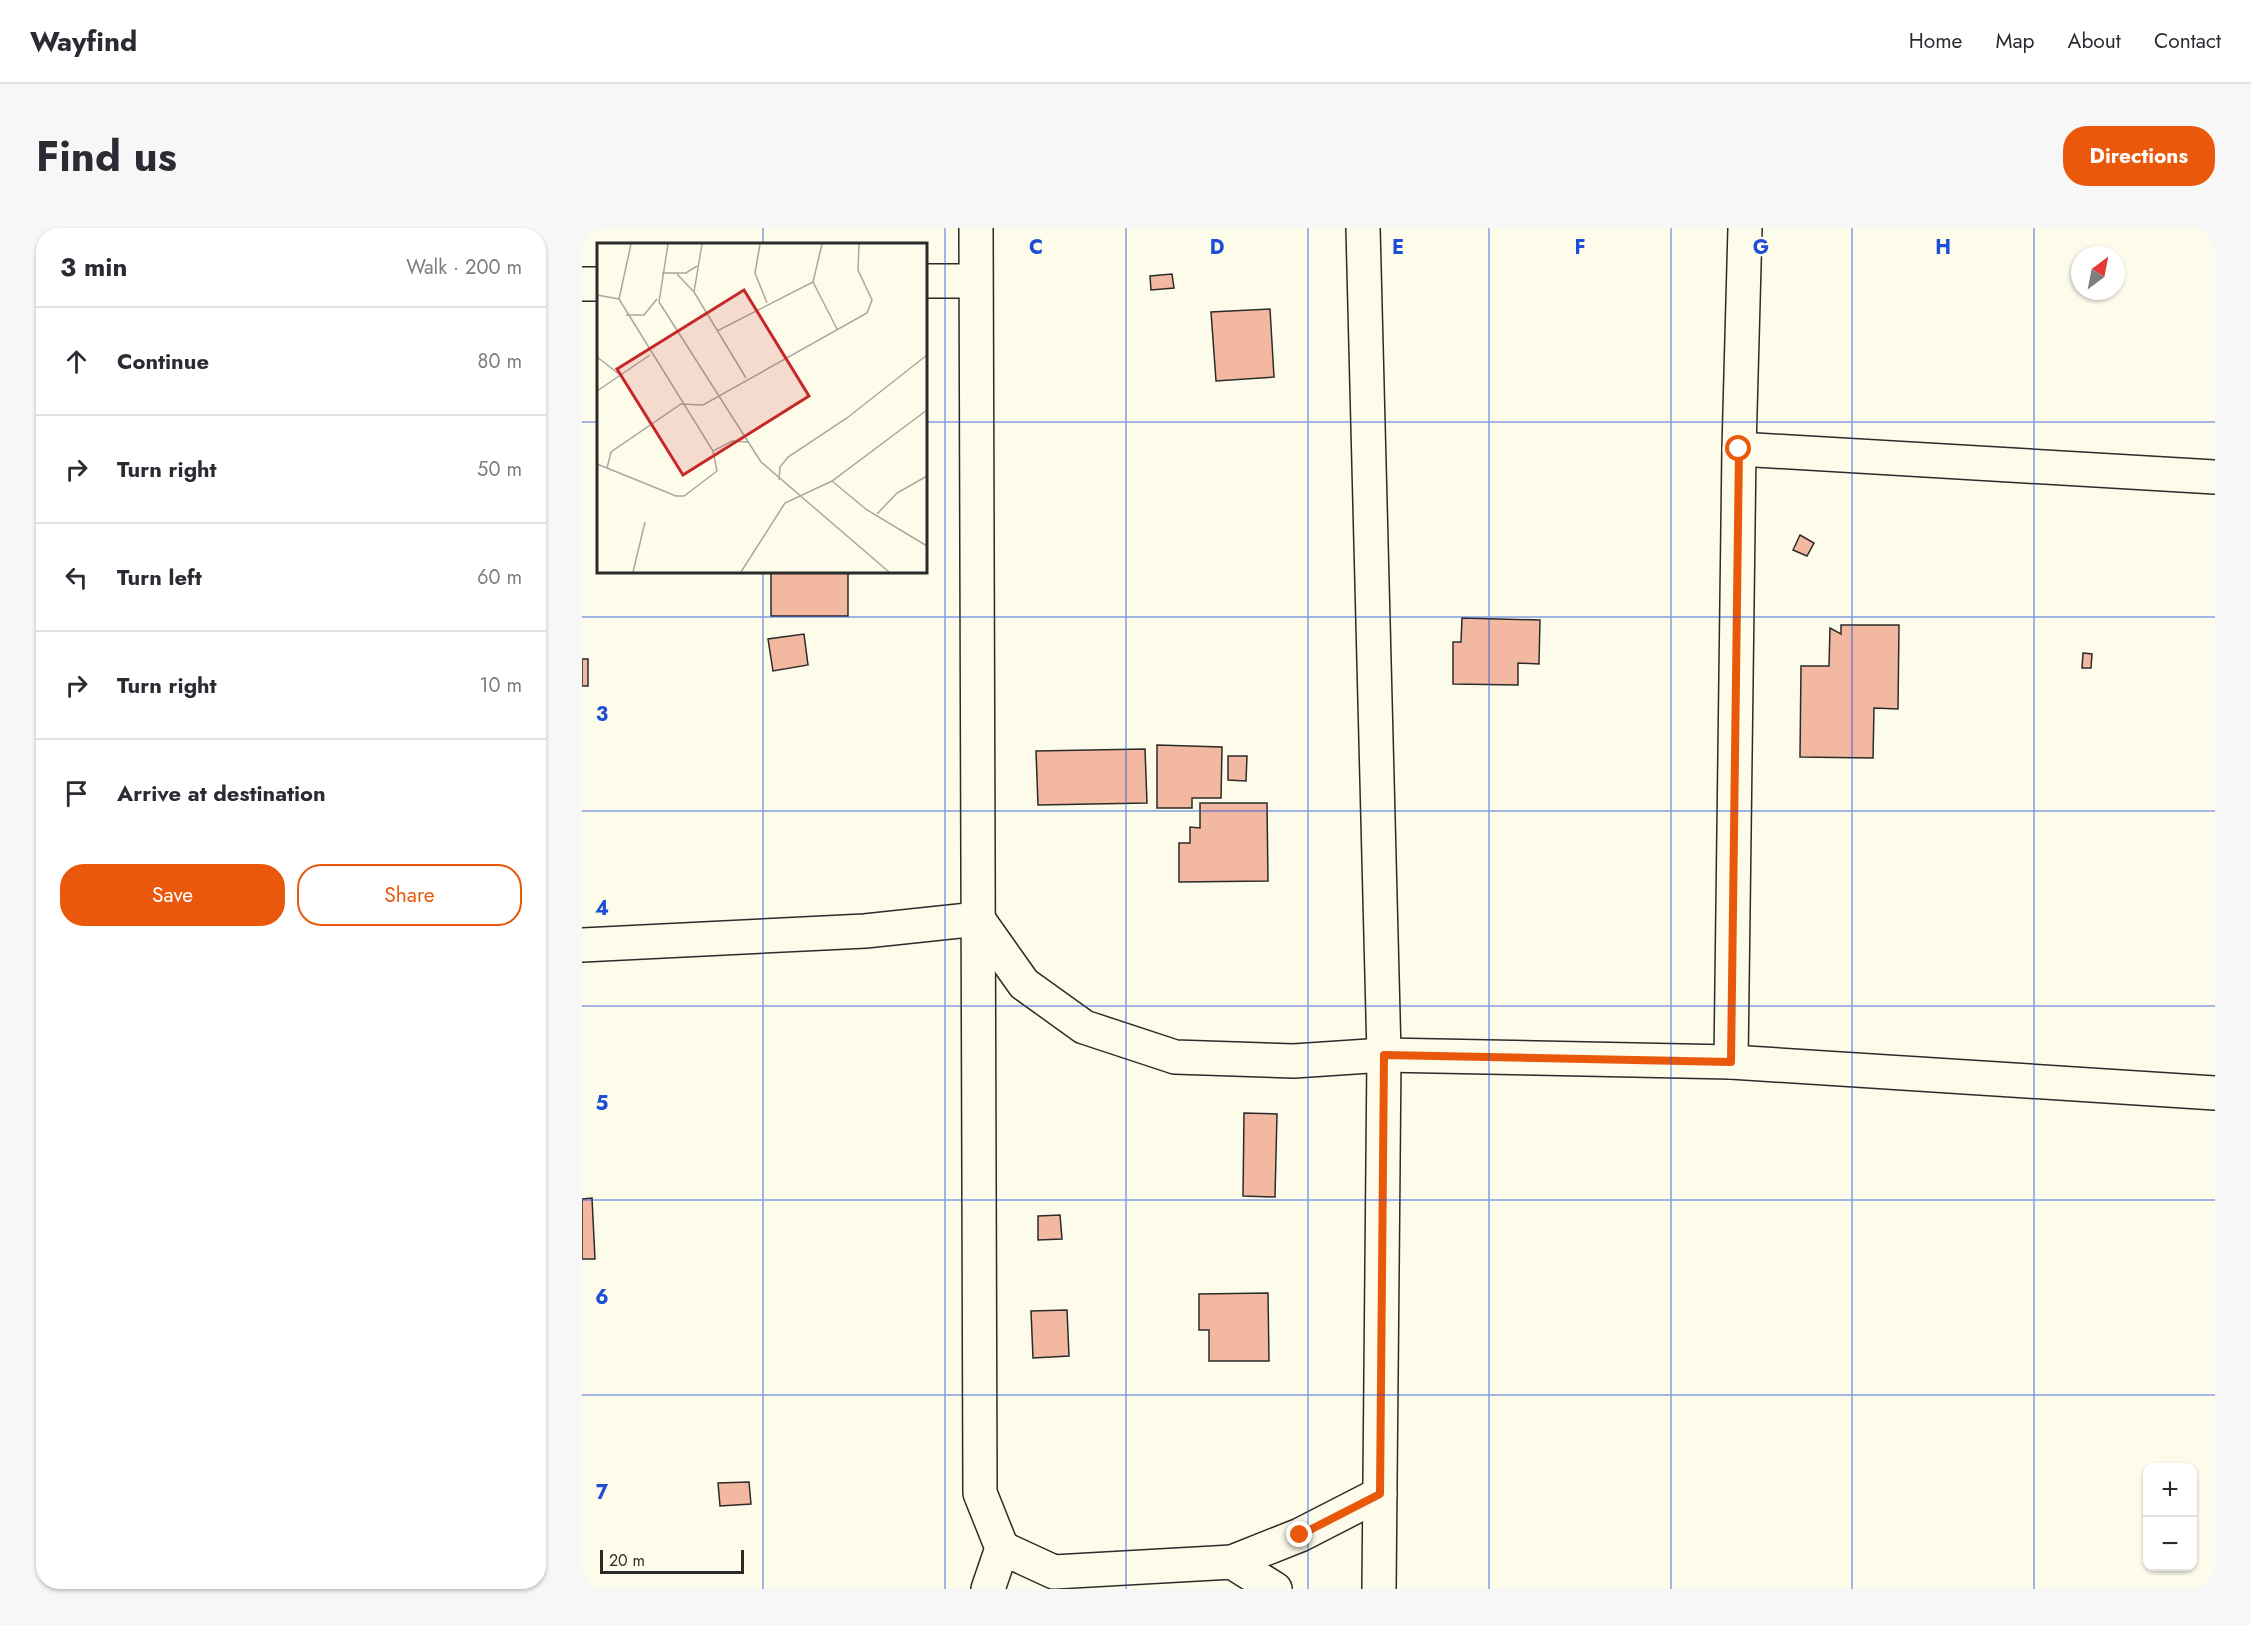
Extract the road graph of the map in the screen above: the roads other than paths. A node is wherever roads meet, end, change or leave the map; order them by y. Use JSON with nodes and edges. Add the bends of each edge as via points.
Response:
{"nodes":[{"id":1,"x":976,"y":228,"type":"edge"},
{"id":2,"x":1363,"y":228,"type":"edge"},
{"id":3,"x":1745,"y":228,"type":"edge"},
{"id":4,"x":927,"y":281,"type":"edge"},
{"id":5,"x":975,"y":281,"type":"junction"},
{"id":6,"x":1739,"y":449,"type":"junction"},
{"id":7,"x":2215,"y":477,"type":"edge"},
{"id":8,"x":978,"y":919,"type":"junction"},
{"id":9,"x":582,"y":945,"type":"edge"},
{"id":10,"x":1384,"y":1055,"type":"junction"},
{"id":11,"x":1731,"y":1062,"type":"junction"},
{"id":12,"x":2215,"y":1093,"type":"edge"},
{"id":13,"x":1380,"y":1494,"type":"junction"},
{"id":14,"x":1002,"y":1548,"type":"junction"},
{"id":15,"x":1232,"y":1562,"type":"junction"},
{"id":16,"x":988,"y":1589,"type":"edge"},
{"id":17,"x":1275,"y":1589,"type":"edge"},
{"id":18,"x":1379,"y":1589,"type":"edge"}],
"edges":[{"from":1,"to":5,"type":"street"},
{"from":2,"to":10,"type":"street"},
{"from":3,"to":6,"type":"street"},
{"from":4,"to":5,"type":"street"},
{"from":5,"to":8,"type":"street"},
{"from":6,"to":7,"type":"street"},
{"from":6,"to":11,"type":"street"},
{"from":8,"to":9,"type":"street","via":[[865,931]]},
{"from":8,"to":10,"type":"street","via":[[1024,984],[1084,1027],[1163,1054],[1294,1061]]},
{"from":8,"to":14,"type":"street","via":[[980,1493]]},
{"from":10,"to":11,"type":"street"},
{"from":10,"to":13,"type":"street"},
{"from":11,"to":12,"type":"street"},
{"from":13,"to":15,"type":"street","via":[[1300,1535]]},
{"from":13,"to":18,"type":"street"},
{"from":14,"to":15,"type":"street","via":[[1054,1572]]},
{"from":14,"to":16,"type":"street"},
{"from":15,"to":17,"type":"street"}]}
